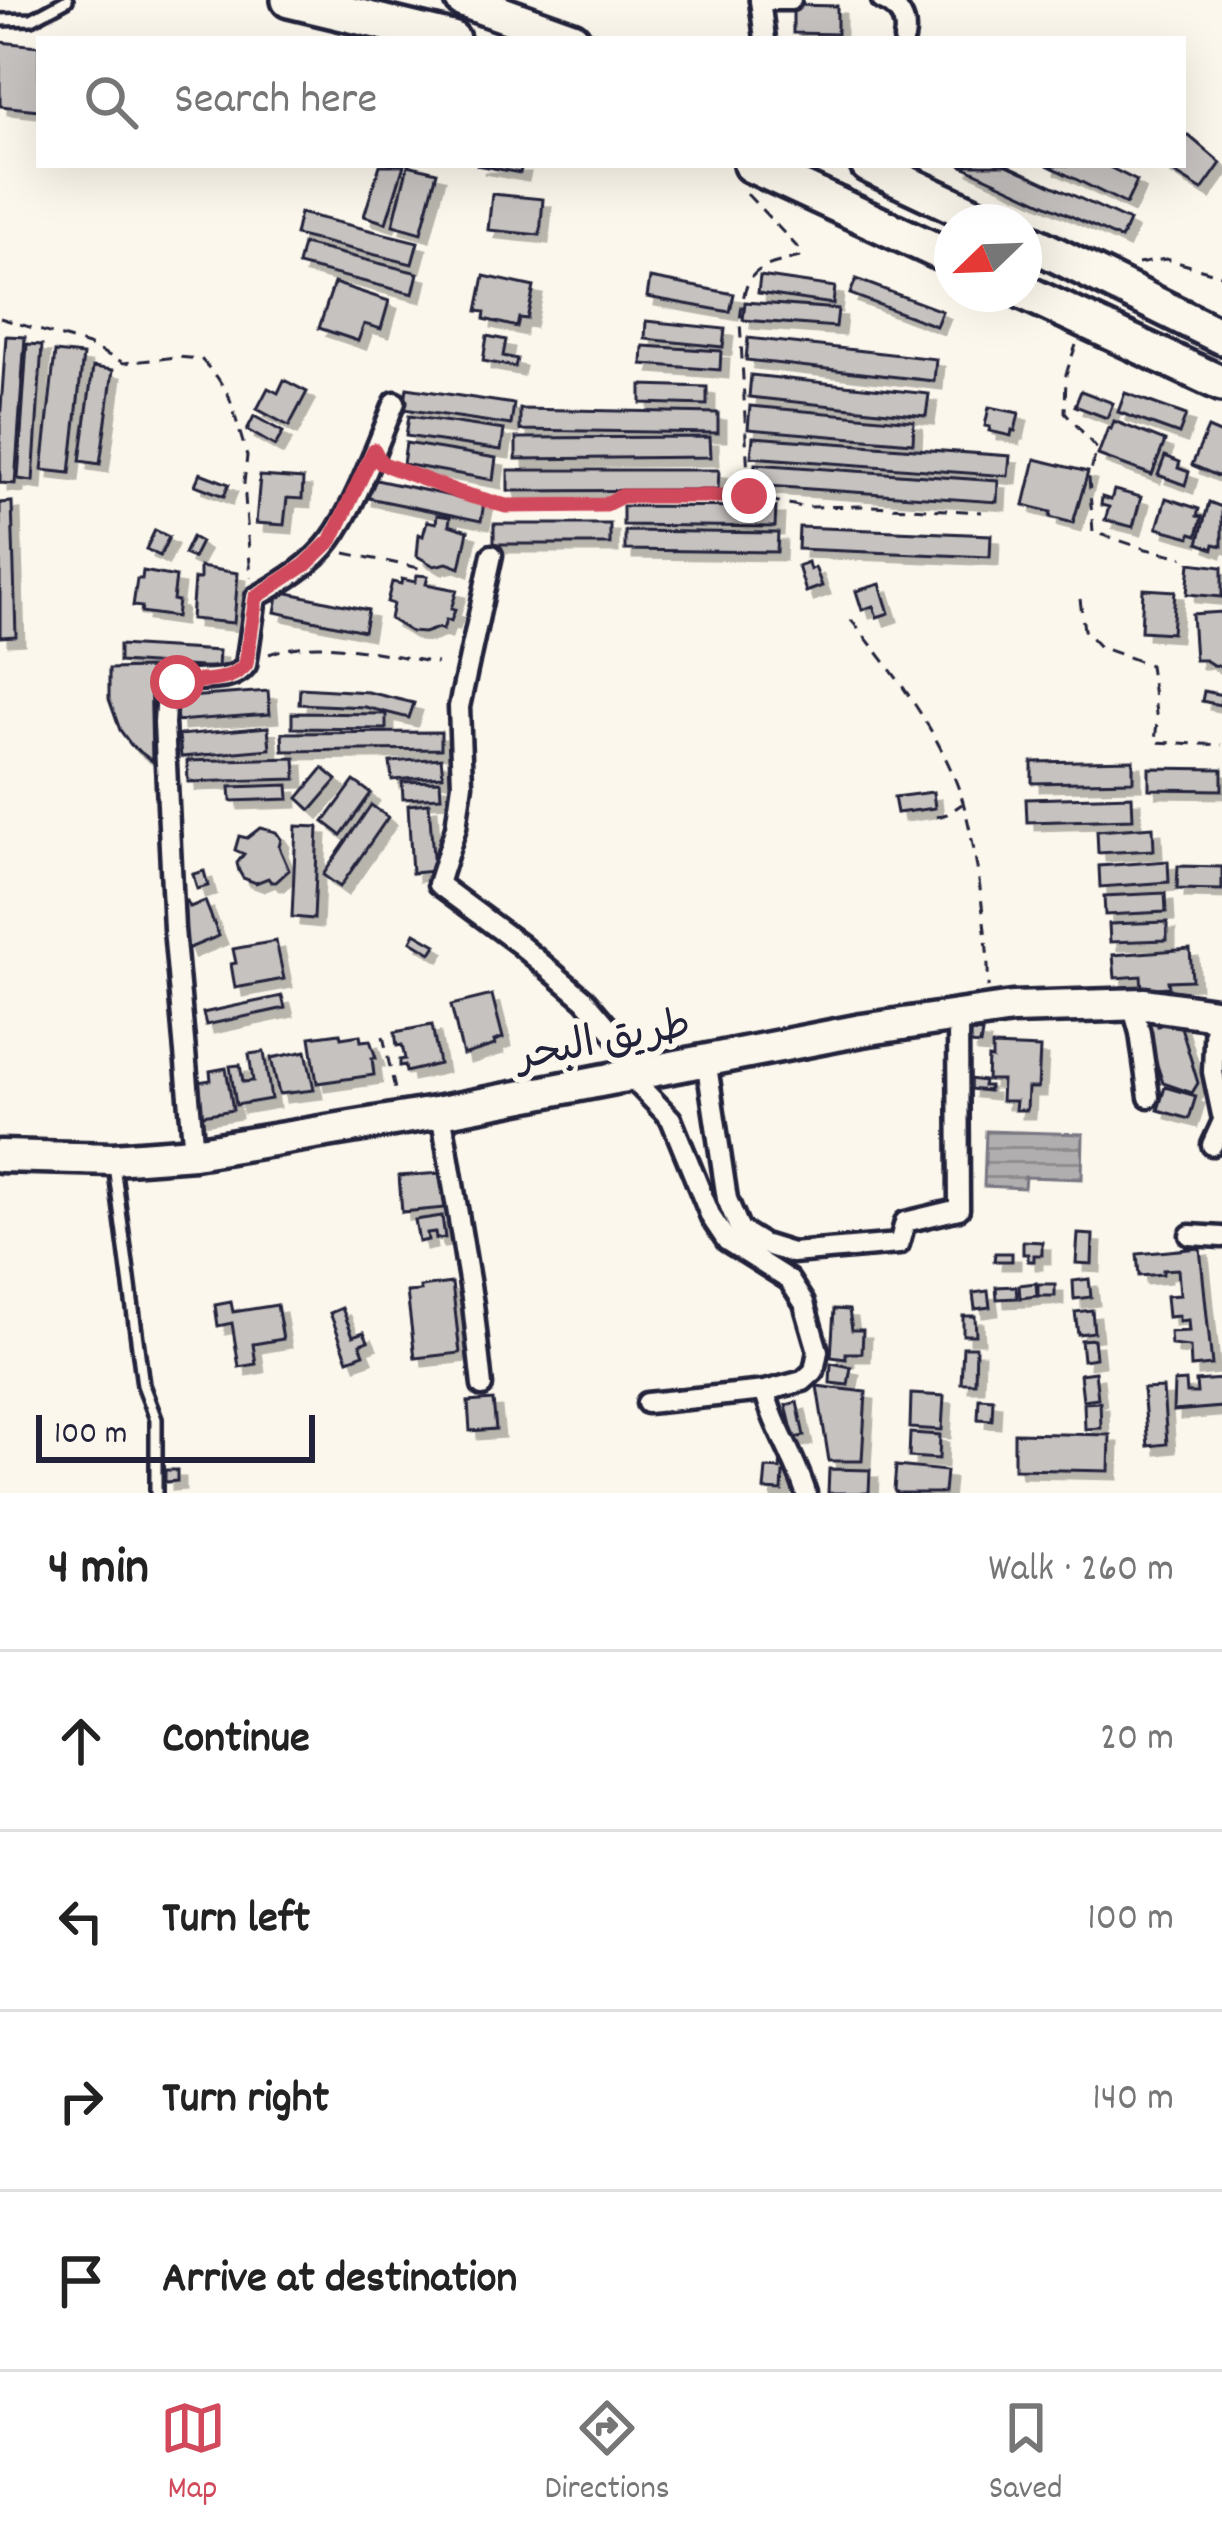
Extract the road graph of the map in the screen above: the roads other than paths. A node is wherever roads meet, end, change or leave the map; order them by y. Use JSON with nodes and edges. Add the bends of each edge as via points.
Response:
{"nodes":[{"id":1,"x":68,"y":0,"type":"edge"},
{"id":2,"x":289,"y":0,"type":"edge"},
{"id":3,"x":463,"y":0,"type":"edge"},
{"id":4,"x":760,"y":0,"type":"edge"},
{"id":5,"x":791,"y":0,"type":"edge"},
{"id":6,"x":882,"y":0,"type":"edge"},
{"id":7,"x":0,"y":20,"type":"edge"},
{"id":8,"x":439,"y":36,"type":"edge"},
{"id":9,"x":564,"y":36,"type":"edge"},
{"id":10,"x":765,"y":36,"type":"edge"},
{"id":11,"x":904,"y":36,"type":"edge"},
{"id":12,"x":883,"y":168,"type":"edge"},
{"id":13,"x":917,"y":175,"type":"edge"},
{"id":14,"x":749,"y":179,"type":"edge"},
{"id":15,"x":961,"y":204,"type":"edge"},
{"id":16,"x":1042,"y":248,"type":"edge"},
{"id":17,"x":934,"y":251,"type":"edge"},
{"id":18,"x":1042,"y":300,"type":"edge"},
{"id":19,"x":1222,"y":337,"type":"edge"},
{"id":20,"x":1222,"y":385,"type":"edge"},
{"id":21,"x":395,"y":402,"type":"dead end"},
{"id":22,"x":492,"y":555,"type":"dead end"},
{"id":23,"x":1132,"y":1004,"type":"junction"},
{"id":24,"x":1218,"y":1014,"type":"edge"},
{"id":25,"x":972,"y":1015,"type":"junction"},
{"id":26,"x":706,"y":1060,"type":"junction"},
{"id":27,"x":630,"y":1076,"type":"junction"},
{"id":28,"x":1150,"y":1097,"type":"dead end"},
{"id":29,"x":440,"y":1112,"type":"junction"},
{"id":30,"x":1222,"y":1119,"type":"edge"},
{"id":31,"x":1213,"y":1145,"type":"dead end"},
{"id":32,"x":194,"y":1153,"type":"junction"},
{"id":33,"x":0,"y":1156,"type":"edge"},
{"id":34,"x":113,"y":1159,"type":"junction"},
{"id":35,"x":1190,"y":1235,"type":"dead end"},
{"id":36,"x":1222,"y":1237,"type":"edge"},
{"id":37,"x":482,"y":1386,"type":"dead end"},
{"id":38,"x":765,"y":1391,"type":"junction"},
{"id":39,"x":647,"y":1403,"type":"dead end"},
{"id":40,"x":156,"y":1493,"type":"edge"},
{"id":41,"x":806,"y":1493,"type":"edge"}],
"edges":[{"from":1,"to":7,"type":"lane","via":[[32,20]]},
{"from":2,"to":8,"type":"highway"},
{"from":3,"to":9,"type":"highway"},
{"from":4,"to":5,"type":"street"},
{"from":4,"to":10,"type":"street"},
{"from":6,"to":11,"type":"street","via":[[905,20]]},
{"from":12,"to":13,"type":"highway"},
{"from":13,"to":15,"type":"highway"},
{"from":14,"to":17,"type":"highway"},
{"from":16,"to":19,"type":"highway"},
{"from":18,"to":20,"type":"highway"},
{"from":21,"to":32,"type":"street","via":[[332,539],[256,597],[241,673],[169,689],[174,928]]},
{"from":22,"to":27,"type":"street","via":[[459,707],[456,827],[438,884],[585,1000],[631,1054]]},
{"from":23,"to":24,"type":"highway","name":"طريق البحر"},
{"from":23,"to":25,"type":"highway","name":"طريق البحر"},
{"from":23,"to":28,"type":"street"},
{"from":24,"to":30,"type":"street","via":[[1213,1072]]},
{"from":25,"to":26,"type":"highway","name":"طريق البحر"},
{"from":25,"to":26,"type":"street","via":[[959,1209],[904,1222],[899,1244],[792,1253],[740,1230],[727,1199]]},
{"from":26,"to":27,"type":"highway","name":"طريق البحر"},
{"from":27,"to":29,"type":"highway","name":"طريق البحر"},
{"from":27,"to":38,"type":"street","via":[[671,1119],[728,1241],[789,1280],[804,1303],[818,1351],[814,1371]]},
{"from":29,"to":32,"type":"highway","name":"طريق البحر"},
{"from":29,"to":37,"type":"street"},
{"from":30,"to":31,"type":"street"},
{"from":32,"to":34,"type":"highway","name":"طريق البحر"},
{"from":33,"to":34,"type":"highway","name":"طريق البحر"},
{"from":34,"to":40,"type":"lane","via":[[143,1384],[156,1419]]},
{"from":35,"to":36,"type":"street"},
{"from":38,"to":39,"type":"street"},
{"from":38,"to":41,"type":"street"}]}
